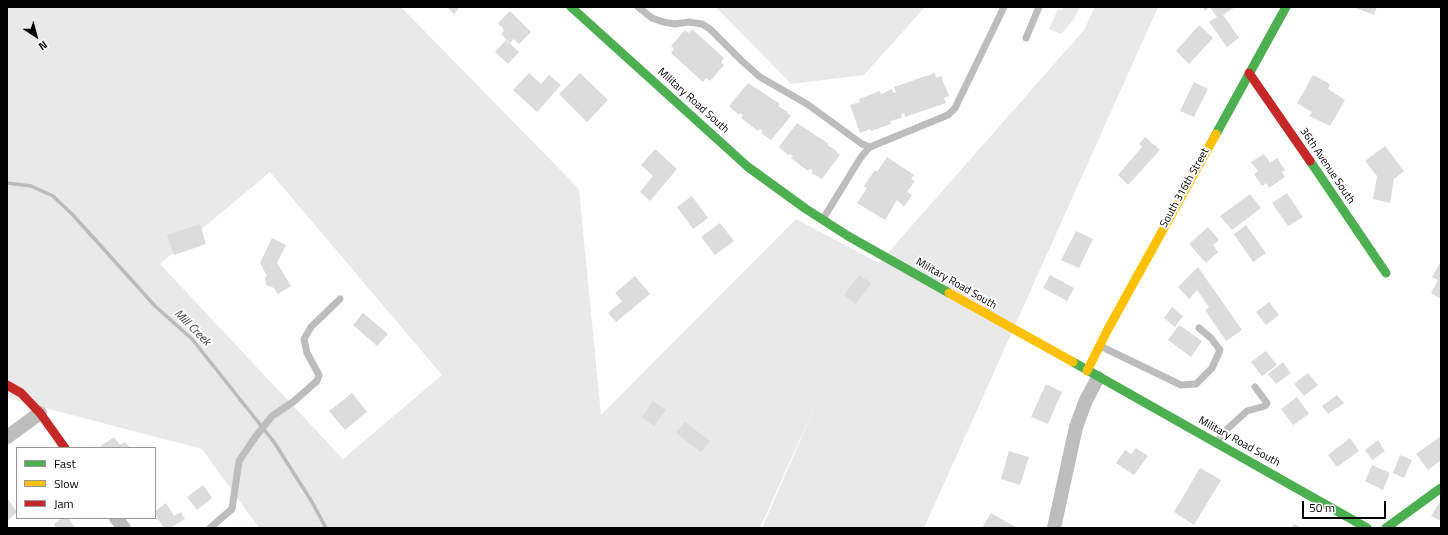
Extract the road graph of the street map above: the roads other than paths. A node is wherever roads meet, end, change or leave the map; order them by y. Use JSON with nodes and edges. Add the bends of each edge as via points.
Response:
{"nodes":[{"id":1,"x":571,"y":7,"type":"edge"},
{"id":2,"x":638,"y":7,"type":"edge"},
{"id":3,"x":1004,"y":7,"type":"edge"},
{"id":4,"x":1039,"y":7,"type":"edge"},
{"id":5,"x":1286,"y":7,"type":"edge"},
{"id":6,"x":1026,"y":38,"type":"dead end"},
{"id":7,"x":1249,"y":73,"type":"junction"},
{"id":8,"x":870,"y":147,"type":"junction"},
{"id":9,"x":822,"y":220,"type":"junction"},
{"id":10,"x":1386,"y":273,"type":"dead end"},
{"id":11,"x":340,"y":299,"type":"dead end"},
{"id":12,"x":1199,"y":328,"type":"dead end"},
{"id":13,"x":1099,"y":346,"type":"junction"},
{"id":14,"x":1093,"y":375,"type":"junction"},
{"id":15,"x":7,"y":385,"type":"edge"},
{"id":16,"x":1255,"y":387,"type":"dead end"},
{"id":17,"x":40,"y":414,"type":"junction"},
{"id":18,"x":7,"y":437,"type":"edge"},
{"id":19,"x":1216,"y":444,"type":"junction"},
{"id":20,"x":64,"y":447,"type":"edge"},
{"id":21,"x":1441,"y":488,"type":"edge"},
{"id":22,"x":117,"y":519,"type":"edge"},
{"id":23,"x":124,"y":528,"type":"edge"},
{"id":24,"x":210,"y":528,"type":"edge"},
{"id":25,"x":1054,"y":528,"type":"edge"},
{"id":26,"x":1367,"y":528,"type":"edge"},
{"id":27,"x":1386,"y":528,"type":"edge"}],
"edges":[{"from":1,"to":9,"type":"main road","name":"Military Road South","via":[[748,167]]},
{"from":2,"to":8,"type":"lane","via":[[652,18],[663,22],[702,24],[760,77],[807,104],[862,144]]},
{"from":3,"to":8,"type":"lane","via":[[952,112]]},
{"from":4,"to":6,"type":"lane"},
{"from":5,"to":7,"type":"main road","name":"South 316th Street"},
{"from":7,"to":10,"type":"main road","name":"36th Avenue South"},
{"from":7,"to":13,"type":"main road","name":"South 316th Street"},
{"from":8,"to":9,"type":"lane","via":[[861,157]]},
{"from":9,"to":14,"type":"main road","name":"Military Road South"},
{"from":11,"to":24,"type":"lane","via":[[311,327],[304,339],[307,353],[319,375],[317,381],[294,402],[272,416],[256,436],[239,461],[232,509]]},
{"from":12,"to":13,"type":"lane","via":[[1220,350],[1212,368],[1196,384],[1181,385]]},
{"from":13,"to":14,"type":"main road","name":"South 316th Street"},
{"from":14,"to":19,"type":"main road","name":"Military Road South"},
{"from":14,"to":25,"type":"street","name":"South 316th Street","via":[[1076,427]]},
{"from":15,"to":17,"type":"main road","via":[[21,393]]},
{"from":16,"to":19,"type":"lane","via":[[1267,403],[1265,406],[1247,411],[1225,431]]},
{"from":17,"to":18,"type":"street"},
{"from":17,"to":20,"type":"main road"},
{"from":19,"to":26,"type":"main road","name":"Military Road South"},
{"from":21,"to":27,"type":"main road"},
{"from":22,"to":23,"type":"street"}]}
